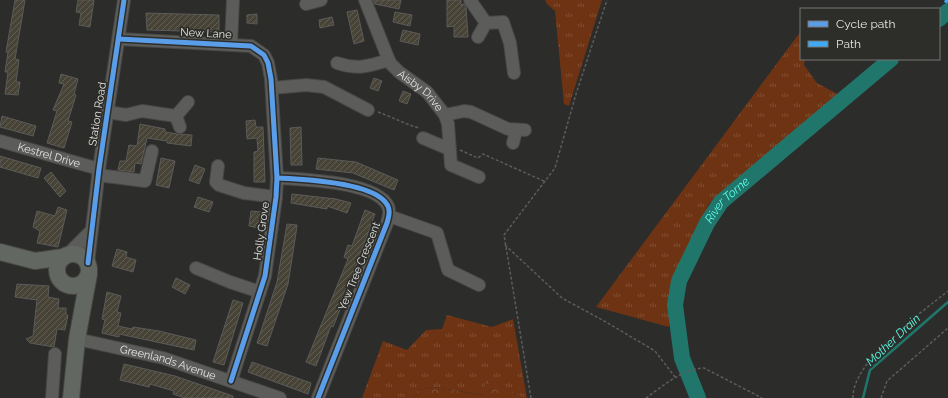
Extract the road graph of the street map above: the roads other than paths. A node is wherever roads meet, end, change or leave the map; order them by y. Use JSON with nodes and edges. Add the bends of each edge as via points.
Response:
{"nodes":[{"id":1,"x":124,"y":0,"type":"edge"},
{"id":2,"x":233,"y":0,"type":"edge"},
{"id":3,"x":319,"y":0,"type":"edge"},
{"id":4,"x":365,"y":0,"type":"edge"},
{"id":5,"x":470,"y":0,"type":"edge"},
{"id":6,"x":306,"y":4,"type":"dead end"},
{"id":7,"x":486,"y":23,"type":"junction"},
{"id":8,"x":478,"y":37,"type":"dead end"},
{"id":9,"x":119,"y":39,"type":"junction"},
{"id":10,"x":232,"y":44,"type":"junction"},
{"id":11,"x":389,"y":60,"type":"junction"},
{"id":12,"x":337,"y":63,"type":"dead end"},
{"id":13,"x":514,"y":73,"type":"dead end"},
{"id":14,"x":272,"y":83,"type":"junction"},
{"id":15,"x":188,"y":102,"type":"dead end"},
{"id":16,"x":368,"y":110,"type":"road end"},
{"id":17,"x":108,"y":112,"type":"junction"},
{"id":18,"x":445,"y":115,"type":"junction"},
{"id":19,"x":176,"y":116,"type":"junction"},
{"id":20,"x":180,"y":127,"type":"dead end"},
{"id":21,"x":422,"y":133,"type":"road end"},
{"id":22,"x":0,"y":141,"type":"edge"},
{"id":23,"x":513,"y":143,"type":"dead end"},
{"id":24,"x":449,"y":147,"type":"junction"},
{"id":25,"x":152,"y":151,"type":"dead end"},
{"id":26,"x":218,"y":166,"type":"dead end"},
{"id":27,"x":99,"y":172,"type":"junction"},
{"id":28,"x":479,"y":177,"type":"dead end"},
{"id":29,"x":277,"y":178,"type":"junction"},
{"id":30,"x":276,"y":197,"type":"junction"},
{"id":31,"x":390,"y":216,"type":"junction"},
{"id":32,"x":91,"y":231,"type":"junction"},
{"id":33,"x":0,"y":252,"type":"edge"},
{"id":34,"x":65,"y":257,"type":"junction"},
{"id":35,"x":36,"y":261,"type":"junction"},
{"id":36,"x":196,"y":268,"type":"dead end"},
{"id":37,"x":88,"y":269,"type":"junction"},
{"id":38,"x":62,"y":281,"type":"junction"},
{"id":39,"x":479,"y":285,"type":"dead end"},
{"id":40,"x":260,"y":292,"type":"junction"},
{"id":41,"x":78,"y":332,"type":"junction"},
{"id":42,"x":55,"y":354,"type":"dead end"},
{"id":43,"x":231,"y":381,"type":"junction"},
{"id":44,"x":52,"y":398,"type":"edge"},
{"id":45,"x":71,"y":398,"type":"edge"},
{"id":46,"x":280,"y":398,"type":"edge"},
{"id":47,"x":318,"y":398,"type":"edge"}],
"edges":[{"from":1,"to":9,"type":"street","name":"Station Road"},
{"from":2,"to":10,"type":"street"},
{"from":3,"to":6,"type":"street"},
{"from":4,"to":11,"type":"street","name":"Aisby Drive"},
{"from":5,"to":7,"type":"street"},
{"from":7,"to":8,"type":"street"},
{"from":7,"to":13,"type":"street","via":[[503,22],[510,43]]},
{"from":9,"to":10,"type":"street","name":"New Lane"},
{"from":9,"to":17,"type":"street","name":"Station Road"},
{"from":10,"to":14,"type":"street","name":"New Lane","via":[[251,46],[264,55]]},
{"from":11,"to":12,"type":"street","via":[[358,67]]},
{"from":11,"to":18,"type":"street","name":"Aisby Drive","via":[[399,72],[427,92]]},
{"from":14,"to":16,"type":"street","via":[[324,87]]},
{"from":14,"to":29,"type":"street","name":"Holly Grove"},
{"from":15,"to":19,"type":"street"},
{"from":17,"to":19,"type":"street","via":[[126,115],[142,111]]},
{"from":17,"to":27,"type":"street","name":"Station Road"},
{"from":18,"to":23,"type":"street","name":"Aisby Drive","via":[[471,112],[520,130]]},
{"from":18,"to":24,"type":"street"},
{"from":19,"to":20,"type":"street"},
{"from":21,"to":24,"type":"street"},
{"from":22,"to":27,"type":"street","name":"Kestrel Drive"},
{"from":24,"to":28,"type":"street","via":[[451,165]]},
{"from":25,"to":27,"type":"street","name":"Kestrel Drive","via":[[145,181]]},
{"from":26,"to":30,"type":"street","via":[[217,184],[244,193]]},
{"from":27,"to":32,"type":"street","name":"Station Road"},
{"from":29,"to":30,"type":"street","name":"Holly Grove"},
{"from":29,"to":31,"type":"street","name":"Yew Tree Crescent","via":[[339,183],[373,194],[386,203]]},
{"from":30,"to":40,"type":"street","name":"Holly Grove","via":[[265,276]]},
{"from":31,"to":39,"type":"street","via":[[436,233],[448,270]]},
{"from":31,"to":47,"type":"street","name":"Yew Tree Crescent"},
{"from":32,"to":34,"type":"street"},
{"from":32,"to":37,"type":"street","name":"Station Road"},
{"from":33,"to":35,"type":"main road"},
{"from":34,"to":35,"type":"main road"},
{"from":34,"to":37,"type":"main road","via":[[80,256]]},
{"from":34,"to":38,"type":"main road","via":[[58,269]]},
{"from":35,"to":38,"type":"main road"},
{"from":36,"to":40,"type":"street"},
{"from":37,"to":38,"type":"main road","via":[[86,278],[79,285],[69,285]]},
{"from":37,"to":41,"type":"main road"},
{"from":38,"to":41,"type":"main road","via":[[74,303]]},
{"from":40,"to":43,"type":"street","name":"Holly Grove"},
{"from":41,"to":43,"type":"street","name":"Greenlands Avenue"},
{"from":41,"to":45,"type":"main road"},
{"from":42,"to":44,"type":"street"},
{"from":43,"to":46,"type":"street","name":"Greenlands Avenue"}]}
